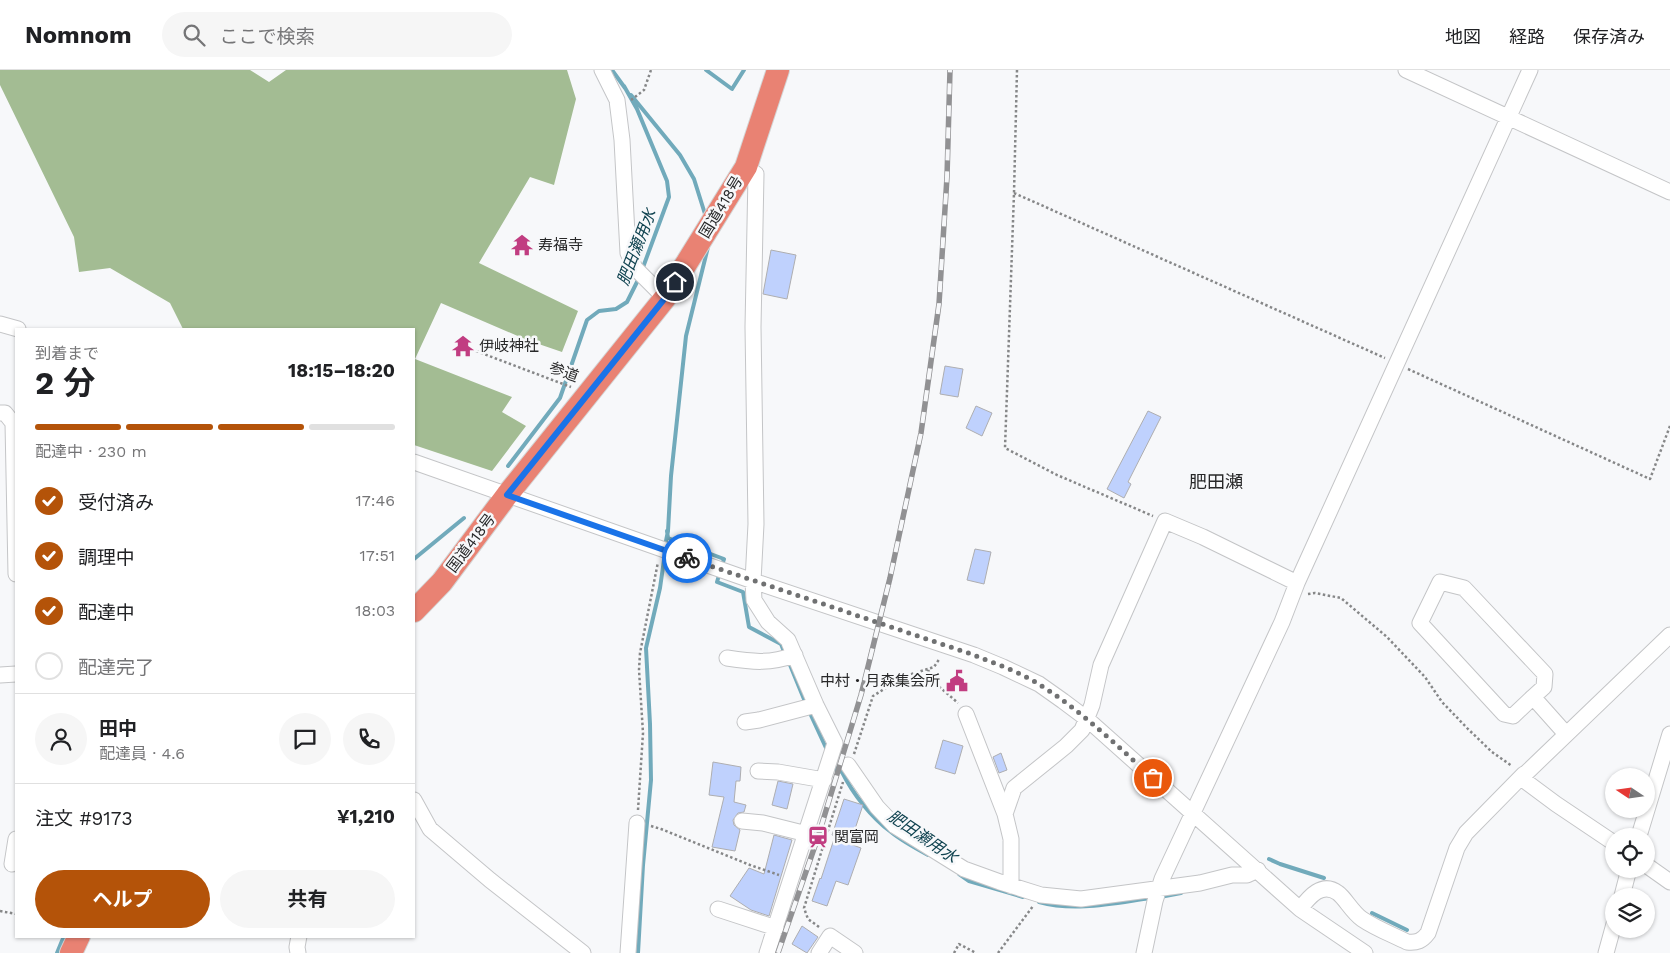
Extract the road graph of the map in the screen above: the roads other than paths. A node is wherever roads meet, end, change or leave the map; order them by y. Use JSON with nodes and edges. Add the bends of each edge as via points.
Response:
{"nodes":[{"id":1,"x":602,"y":70,"type":"edge"},
{"id":2,"x":778,"y":70,"type":"edge"},
{"id":3,"x":1406,"y":70,"type":"edge"},
{"id":4,"x":1530,"y":70,"type":"edge"},
{"id":5,"x":1508,"y":118,"type":"junction"},
{"id":6,"x":746,"y":167,"type":"junction"},
{"id":7,"x":1670,"y":192,"type":"edge"},
{"id":8,"x":665,"y":298,"type":"junction"},
{"id":9,"x":0,"y":324,"type":"edge"},
{"id":10,"x":15,"y":328,"type":"edge"},
{"id":11,"x":0,"y":412,"type":"edge"},
{"id":12,"x":415,"y":462,"type":"edge"},
{"id":13,"x":507,"y":495,"type":"junction"},
{"id":14,"x":15,"y":524,"type":"edge"},
{"id":15,"x":753,"y":581,"type":"junction"},
{"id":16,"x":1297,"y":583,"type":"junction"},
{"id":17,"x":415,"y":610,"type":"edge"},
{"id":18,"x":1670,"y":634,"type":"edge"},
{"id":19,"x":794,"y":656,"type":"junction"},
{"id":20,"x":727,"y":658,"type":"dead end"},
{"id":21,"x":0,"y":674,"type":"edge"},
{"id":22,"x":15,"y":674,"type":"edge"},
{"id":23,"x":1533,"y":697,"type":"junction"},
{"id":24,"x":816,"y":705,"type":"junction"},
{"id":25,"x":966,"y":714,"type":"road end"},
{"id":26,"x":1087,"y":719,"type":"junction"},
{"id":27,"x":745,"y":722,"type":"dead end"},
{"id":28,"x":1566,"y":734,"type":"junction"},
{"id":29,"x":1670,"y":734,"type":"edge"},
{"id":30,"x":848,"y":765,"type":"road end"},
{"id":31,"x":758,"y":771,"type":"dead end"},
{"id":32,"x":1522,"y":776,"type":"junction"},
{"id":33,"x":824,"y":780,"type":"junction"},
{"id":34,"x":415,"y":804,"type":"edge"},
{"id":35,"x":1005,"y":814,"type":"junction"},
{"id":36,"x":1193,"y":814,"type":"junction"},
{"id":37,"x":742,"y":821,"type":"dead end"},
{"id":38,"x":637,"y":823,"type":"road end"},
{"id":39,"x":1641,"y":828,"type":"edge"},
{"id":40,"x":807,"y":834,"type":"junction"},
{"id":41,"x":1605,"y":837,"type":"edge"},
{"id":42,"x":15,"y":843,"type":"edge"},
{"id":43,"x":10,"y":864,"type":"edge"},
{"id":44,"x":1258,"y":870,"type":"junction"},
{"id":45,"x":1655,"y":871,"type":"edge"},
{"id":46,"x":1670,"y":882,"type":"edge"},
{"id":47,"x":1011,"y":886,"type":"junction"},
{"id":48,"x":1159,"y":888,"type":"junction"},
{"id":49,"x":718,"y":909,"type":"dead end"},
{"id":50,"x":1300,"y":909,"type":"junction"},
{"id":51,"x":776,"y":928,"type":"junction"},
{"id":52,"x":78,"y":938,"type":"edge"},
{"id":53,"x":299,"y":938,"type":"edge"},
{"id":54,"x":1610,"y":938,"type":"edge"},
{"id":55,"x":71,"y":953,"type":"edge"},
{"id":56,"x":298,"y":953,"type":"edge"},
{"id":57,"x":583,"y":953,"type":"edge"},
{"id":58,"x":628,"y":953,"type":"edge"},
{"id":59,"x":767,"y":953,"type":"edge"},
{"id":60,"x":819,"y":953,"type":"edge"},
{"id":61,"x":855,"y":953,"type":"edge"},
{"id":62,"x":1144,"y":953,"type":"edge"},
{"id":63,"x":1365,"y":953,"type":"edge"},
{"id":64,"x":1606,"y":953,"type":"edge"}],
"edges":[{"from":1,"to":8,"type":"street","via":[[619,110],[628,253],[635,268]]},
{"from":2,"to":6,"type":"highway","name":"国道418号"},
{"from":3,"to":5,"type":"street"},
{"from":4,"to":5,"type":"street"},
{"from":5,"to":7,"type":"street"},
{"from":5,"to":16,"type":"street"},
{"from":6,"to":8,"type":"highway","name":"国道418号"},
{"from":6,"to":15,"type":"street","via":[[756,174],[753,327],[756,524]]},
{"from":8,"to":13,"type":"highway","name":"国道418号"},
{"from":9,"to":10,"type":"street"},
{"from":11,"to":14,"type":"street","via":[[13,423]]},
{"from":12,"to":13,"type":"street"},
{"from":13,"to":15,"type":"street"},
{"from":13,"to":17,"type":"highway","name":"国道418号","via":[[442,582]]},
{"from":15,"to":19,"type":"street","via":[[754,600],[768,622],[788,640]]},
{"from":15,"to":26,"type":"street","via":[[1003,667],[1039,684]]},
{"from":16,"to":26,"type":"street","via":[[1166,521],[1101,665]]},
{"from":16,"to":36,"type":"street"},
{"from":18,"to":28,"type":"street"},
{"from":19,"to":20,"type":"street","via":[[768,662]]},
{"from":19,"to":24,"type":"street"},
{"from":21,"to":22,"type":"street"},
{"from":23,"to":23,"type":"street","via":[[1513,716],[1504,714],[1420,623],[1440,582],[1464,588],[1545,674],[1544,687]]},
{"from":23,"to":28,"type":"street"},
{"from":24,"to":27,"type":"street"},
{"from":24,"to":33,"type":"street","via":[[835,743]]},
{"from":25,"to":35,"type":"street"},
{"from":26,"to":35,"type":"street","via":[[1082,730],[1066,746],[1014,788]]},
{"from":26,"to":36,"type":"street"},
{"from":28,"to":32,"type":"street"},
{"from":29,"to":39,"type":"street"},
{"from":30,"to":47,"type":"street","via":[[877,807],[895,826],[964,868]]},
{"from":31,"to":33,"type":"street"},
{"from":32,"to":41,"type":"street"},
{"from":32,"to":50,"type":"street","via":[[1466,833],[1457,848],[1423,940],[1407,942],[1362,919],[1338,893],[1327,889],[1318,890]]},
{"from":33,"to":40,"type":"street"},
{"from":34,"to":57,"type":"street","via":[[430,829]]},
{"from":35,"to":47,"type":"street","via":[[1010,839]]},
{"from":36,"to":44,"type":"street"},
{"from":36,"to":48,"type":"street"},
{"from":37,"to":40,"type":"street","via":[[763,822]]},
{"from":38,"to":58,"type":"street"},
{"from":40,"to":51,"type":"street"},
{"from":42,"to":43,"type":"street"},
{"from":44,"to":48,"type":"street","via":[[1247,875],[1232,874]]},
{"from":44,"to":50,"type":"street"},
{"from":45,"to":46,"type":"street"},
{"from":47,"to":48,"type":"street","via":[[1041,895],[1082,899]]},
{"from":48,"to":62,"type":"street"},
{"from":49,"to":51,"type":"street"},
{"from":50,"to":63,"type":"street"},
{"from":51,"to":59,"type":"street"},
{"from":52,"to":55,"type":"highway"},
{"from":53,"to":56,"type":"street"},
{"from":54,"to":64,"type":"street"},
{"from":60,"to":61,"type":"street","via":[[830,936]]}]}
